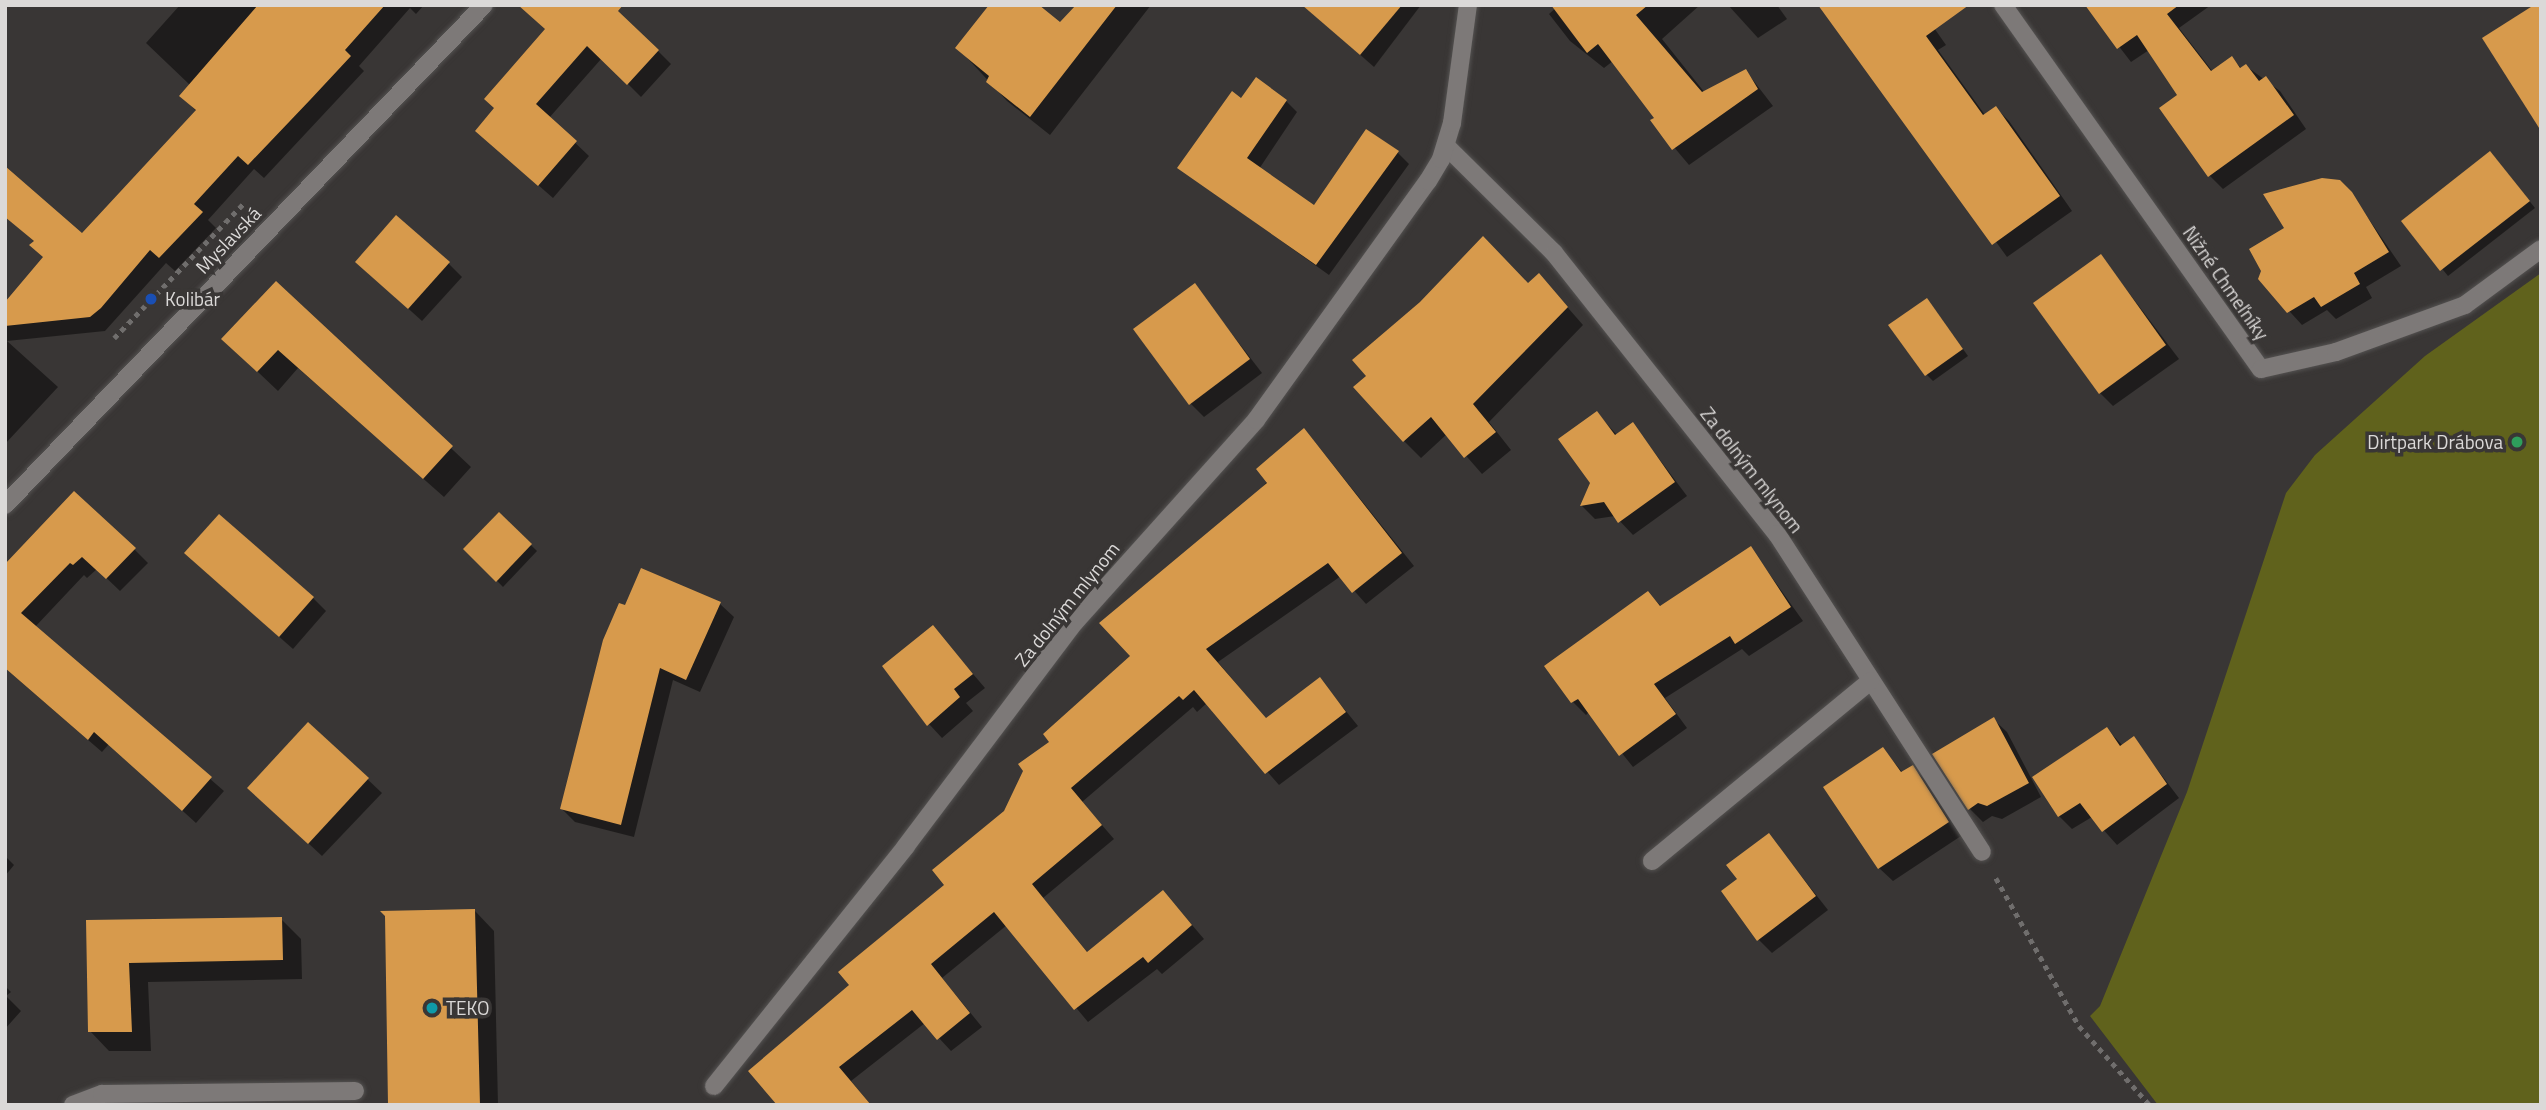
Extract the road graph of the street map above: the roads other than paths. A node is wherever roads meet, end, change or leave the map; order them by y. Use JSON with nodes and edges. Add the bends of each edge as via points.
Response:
{"nodes":[{"id":1,"x":484,"y":5,"type":"edge"},
{"id":2,"x":1468,"y":5,"type":"edge"},
{"id":3,"x":2003,"y":5,"type":"edge"},
{"id":4,"x":1446,"y":146,"type":"junction"},
{"id":5,"x":2541,"y":249,"type":"edge"},
{"id":6,"x":5,"y":505,"type":"edge"},
{"id":7,"x":1870,"y":681,"type":"junction"},
{"id":8,"x":1982,"y":852,"type":"road end"},
{"id":9,"x":1652,"y":861,"type":"dead end"},
{"id":10,"x":714,"y":1086,"type":"dead end"},
{"id":11,"x":355,"y":1091,"type":"dead end"},
{"id":12,"x":73,"y":1105,"type":"edge"}],
"edges":[{"from":1,"to":6,"type":"street","name":"Myslavská"},
{"from":2,"to":4,"type":"street","name":"Za dolným mlynom"},
{"from":3,"to":5,"type":"street","name":"Nižné Chmeľníky","via":[[2261,369],[2336,352],[2465,305]]},
{"from":4,"to":7,"type":"street","name":"Za dolným mlynom","via":[[1554,253],[1769,523]]},
{"from":4,"to":10,"type":"street","name":"Za dolným mlynom","via":[[1428,181],[1278,392],[1074,622],[931,814]]},
{"from":7,"to":8,"type":"street","name":"Za dolným mlynom"},
{"from":7,"to":9,"type":"street"},
{"from":11,"to":12,"type":"street","via":[[102,1094]]}]}
